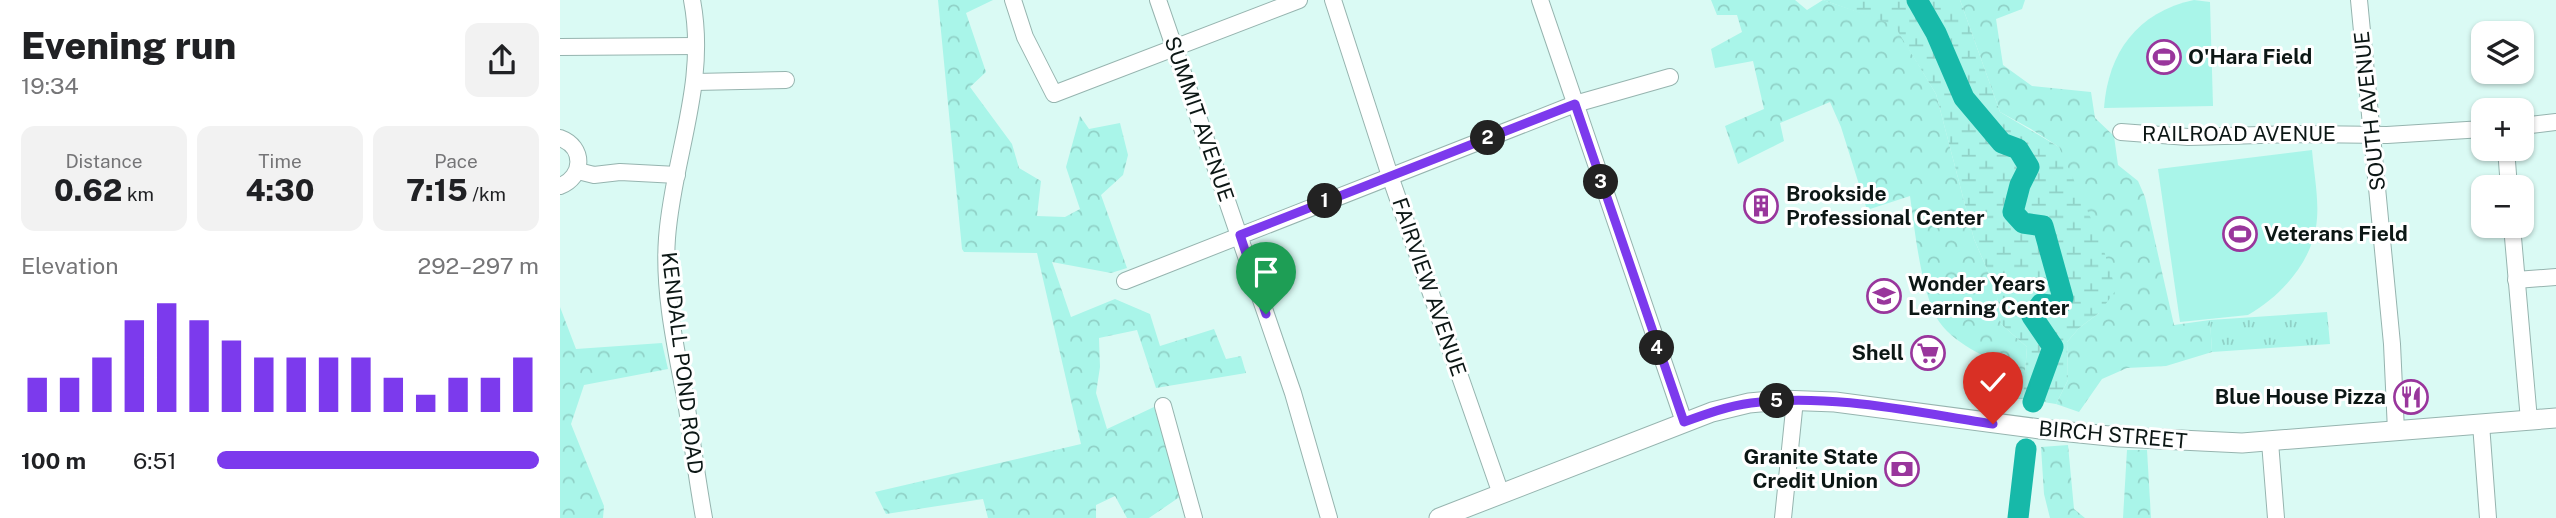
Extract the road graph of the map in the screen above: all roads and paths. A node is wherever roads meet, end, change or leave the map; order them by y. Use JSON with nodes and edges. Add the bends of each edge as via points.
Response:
{"nodes":[{"id":1,"x":692,"y":0,"type":"edge"},
{"id":2,"x":1013,"y":0,"type":"edge"},
{"id":3,"x":1158,"y":0,"type":"edge"},
{"id":4,"x":1299,"y":0,"type":"edge"},
{"id":5,"x":1333,"y":0,"type":"edge"},
{"id":6,"x":1541,"y":0,"type":"edge"},
{"id":7,"x":2358,"y":0,"type":"edge"},
{"id":8,"x":696,"y":46,"type":"junction"},
{"id":9,"x":560,"y":47,"type":"edge"},
{"id":10,"x":1174,"y":48,"type":"junction"},
{"id":11,"x":1670,"y":77,"type":"dead end"},
{"id":12,"x":786,"y":80,"type":"dead end"},
{"id":13,"x":695,"y":82,"type":"junction"},
{"id":14,"x":1575,"y":104,"type":"junction"},
{"id":15,"x":2556,"y":122,"type":"edge"},
{"id":16,"x":2534,"y":125,"type":"edge"},
{"id":17,"x":2471,"y":130,"type":"edge"},
{"id":18,"x":2121,"y":132,"type":"dead end"},
{"id":19,"x":2373,"y":134,"type":"junction"},
{"id":20,"x":560,"y":138,"type":"edge"},
{"id":21,"x":578,"y":171,"type":"junction"},
{"id":22,"x":677,"y":175,"type":"junction"},
{"id":23,"x":1390,"y":176,"type":"junction"},
{"id":24,"x":560,"y":186,"type":"edge"},
{"id":25,"x":1240,"y":235,"type":"junction"},
{"id":26,"x":2513,"y":238,"type":"edge"},
{"id":27,"x":2556,"y":277,"type":"edge"},
{"id":28,"x":2516,"y":280,"type":"junction"},
{"id":29,"x":1125,"y":281,"type":"dead end"},
{"id":30,"x":1795,"y":400,"type":"junction"},
{"id":31,"x":1163,"y":406,"type":"dead end"},
{"id":32,"x":2556,"y":418,"type":"edge"},
{"id":33,"x":2529,"y":420,"type":"junction"},
{"id":34,"x":1684,"y":422,"type":"junction"},
{"id":35,"x":2481,"y":424,"type":"junction"},
{"id":36,"x":2396,"y":431,"type":"junction"},
{"id":37,"x":2270,"y":442,"type":"junction"},
{"id":38,"x":1501,"y":494,"type":"junction"},
{"id":39,"x":704,"y":518,"type":"edge"},
{"id":40,"x":1194,"y":518,"type":"edge"},
{"id":41,"x":1329,"y":518,"type":"edge"},
{"id":42,"x":1439,"y":518,"type":"edge"},
{"id":43,"x":1783,"y":518,"type":"edge"},
{"id":44,"x":2276,"y":518,"type":"edge"},
{"id":45,"x":2488,"y":518,"type":"edge"}],
"edges":[{"from":1,"to":8,"type":"street","name":"KENDALL POND ROAD"},
{"from":2,"to":10,"type":"street","via":[[1025,37],[1054,94]]},
{"from":3,"to":10,"type":"street","name":"SUMMIT AVENUE"},
{"from":4,"to":10,"type":"street"},
{"from":5,"to":23,"type":"street","name":"FAIRVIEW AVENUE"},
{"from":6,"to":14,"type":"street"},
{"from":7,"to":19,"type":"street","name":"SOUTH AVENUE"},
{"from":8,"to":9,"type":"street"},
{"from":8,"to":13,"type":"street","name":"KENDALL POND ROAD"},
{"from":10,"to":25,"type":"street","name":"SUMMIT AVENUE"},
{"from":11,"to":14,"type":"street"},
{"from":12,"to":13,"type":"street"},
{"from":13,"to":22,"type":"street","name":"KENDALL POND ROAD"},
{"from":14,"to":23,"type":"street"},
{"from":14,"to":34,"type":"street"},
{"from":15,"to":16,"type":"street"},
{"from":17,"to":19,"type":"street","name":"RAILROAD AVENUE"},
{"from":18,"to":19,"type":"street","name":"RAILROAD AVENUE","via":[[2188,137]]},
{"from":19,"to":36,"type":"street","name":"SOUTH AVENUE"},
{"from":20,"to":21,"type":"street","via":[[577,151]]},
{"from":21,"to":22,"type":"street"},
{"from":21,"to":24,"type":"street"},
{"from":22,"to":39,"type":"street","name":"KENDALL POND ROAD","via":[[666,264]]},
{"from":23,"to":25,"type":"street"},
{"from":23,"to":38,"type":"street","name":"FAIRVIEW AVENUE"},
{"from":25,"to":29,"type":"street"},
{"from":25,"to":41,"type":"street","name":"SUMMIT AVENUE"},
{"from":26,"to":28,"type":"street"},
{"from":27,"to":28,"type":"street"},
{"from":28,"to":33,"type":"street"},
{"from":30,"to":34,"type":"main road","name":"BIRCH STREET","via":[[1730,407]]},
{"from":30,"to":37,"type":"main road","name":"BIRCH STREET","via":[[2119,437]]},
{"from":30,"to":43,"type":"street"},
{"from":31,"to":40,"type":"street"},
{"from":32,"to":33,"type":"main road","name":"BIRCH STREET"},
{"from":33,"to":35,"type":"main road","name":"BIRCH STREET"},
{"from":34,"to":38,"type":"main road","name":"BIRCH STREET"},
{"from":35,"to":36,"type":"main road","name":"BIRCH STREET"},
{"from":35,"to":45,"type":"street"},
{"from":36,"to":37,"type":"main road","name":"BIRCH STREET"},
{"from":37,"to":44,"type":"street"},
{"from":38,"to":42,"type":"main road","name":"BIRCH STREET"}]}
